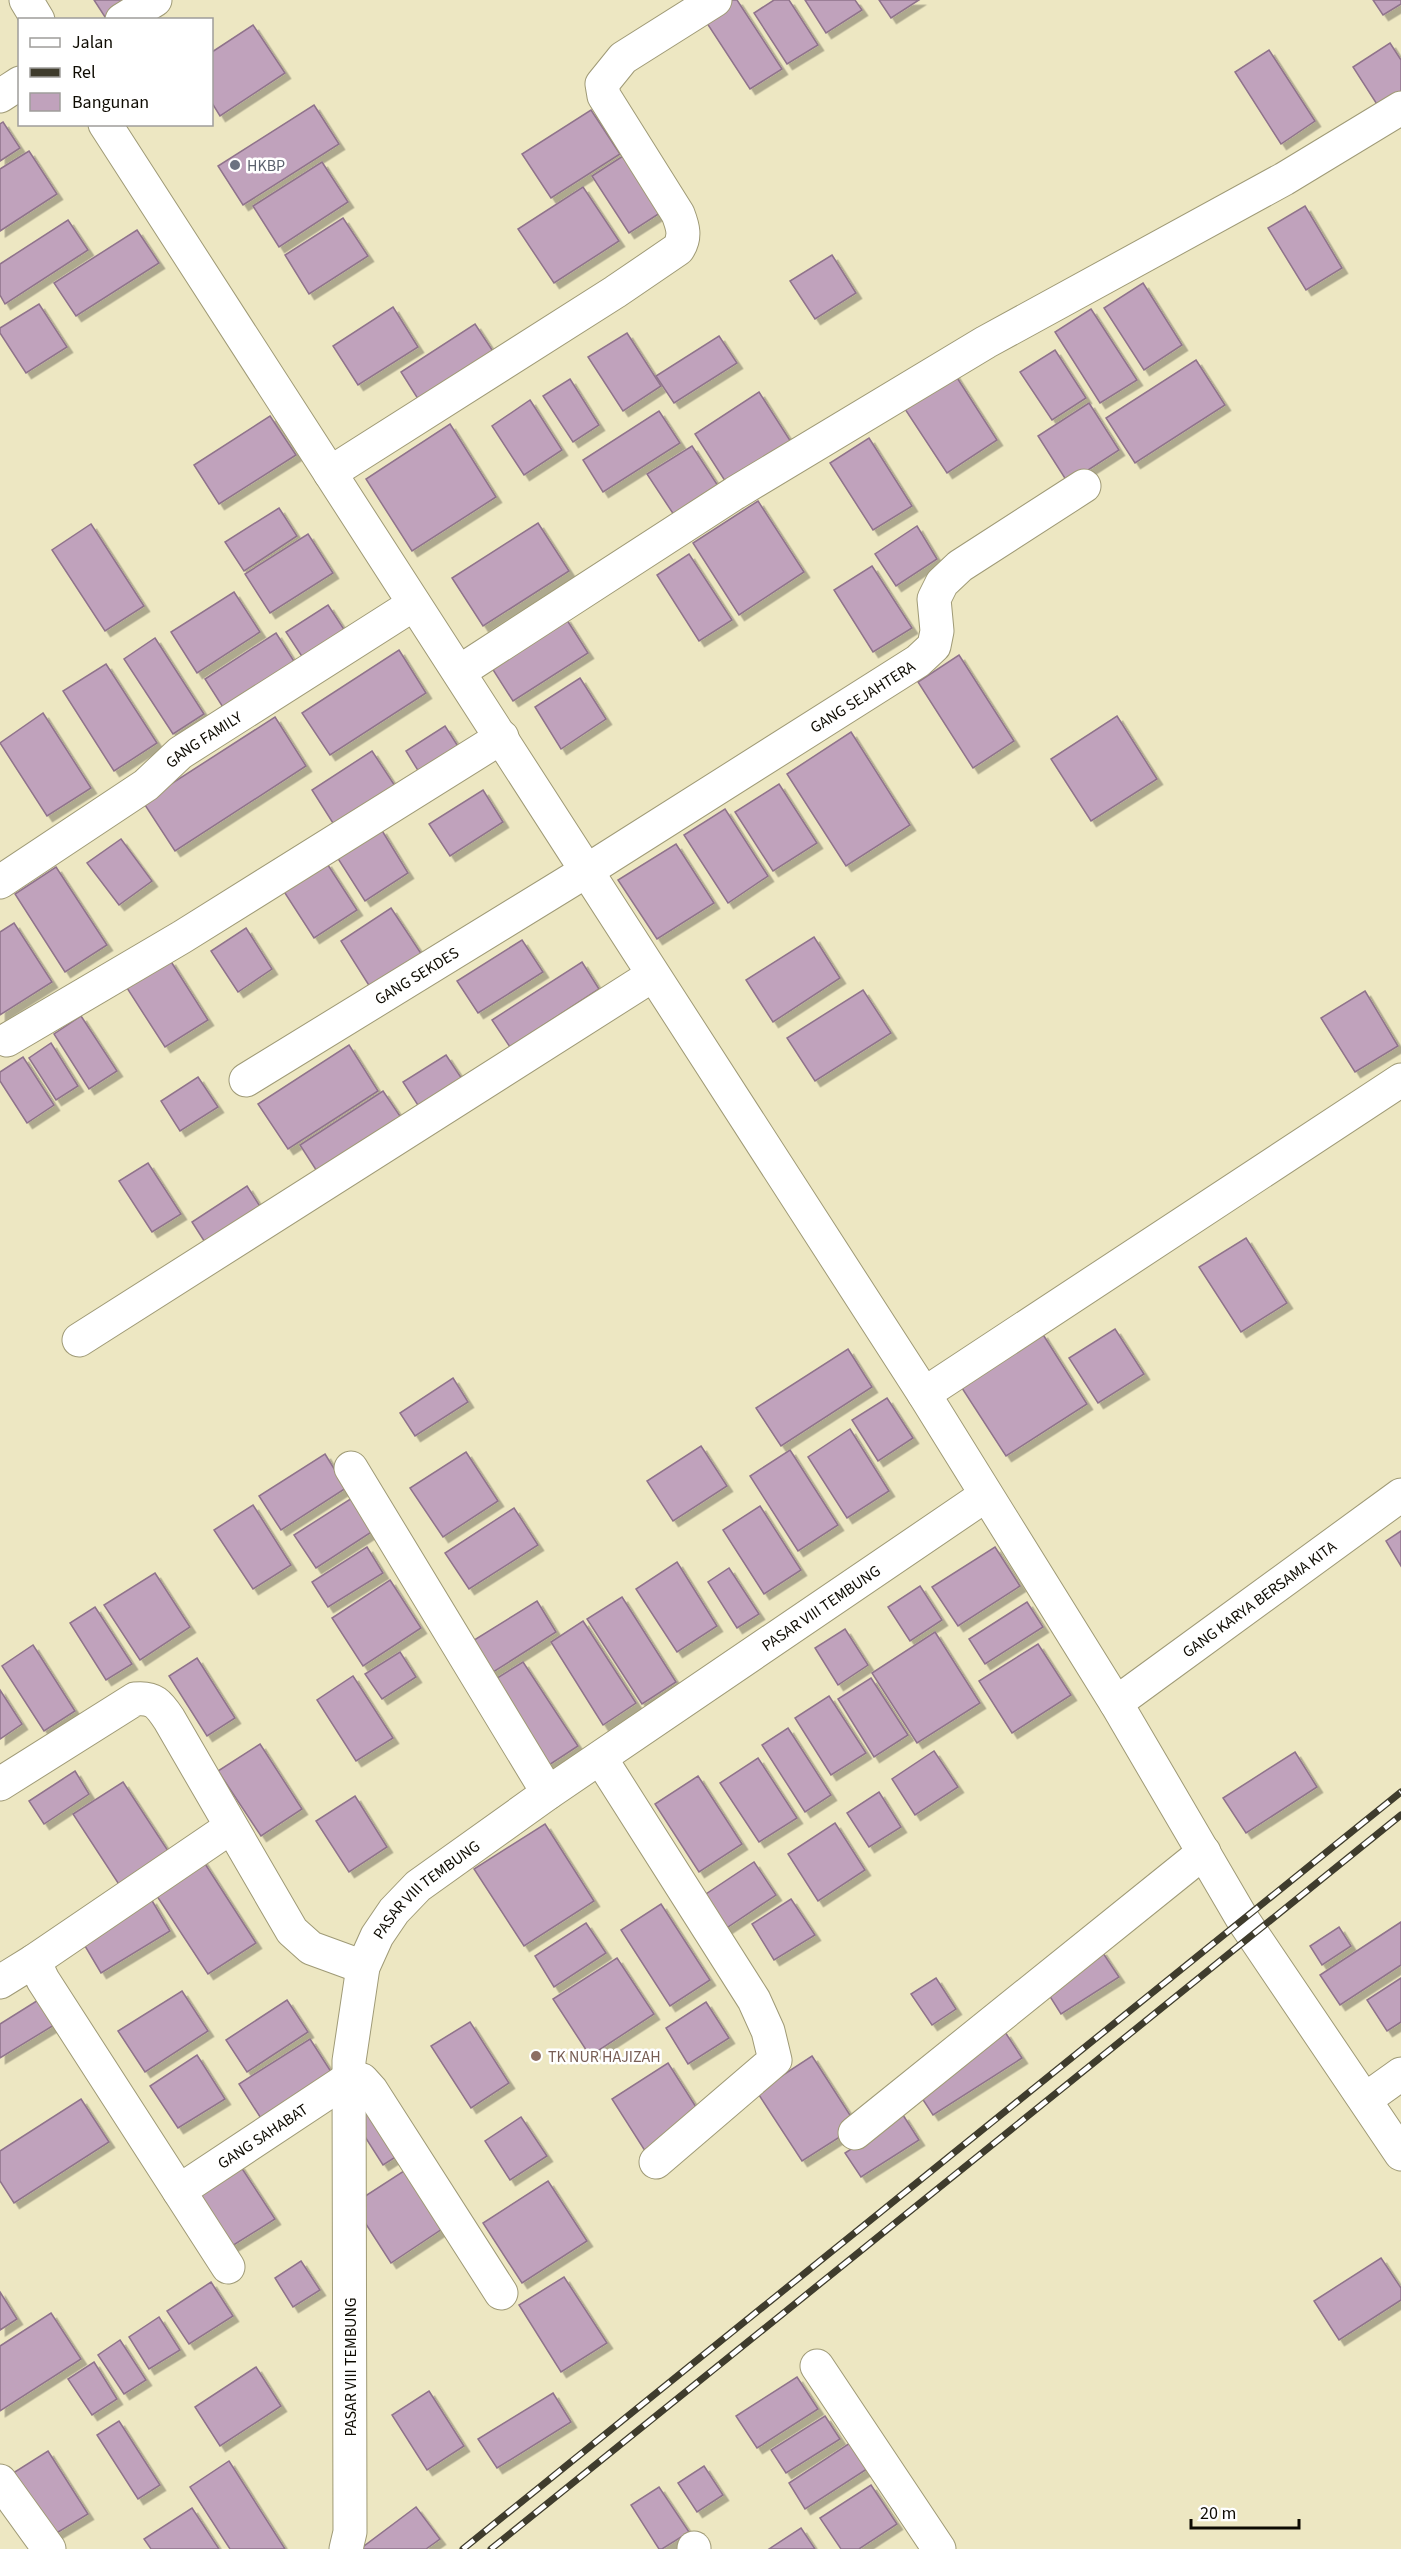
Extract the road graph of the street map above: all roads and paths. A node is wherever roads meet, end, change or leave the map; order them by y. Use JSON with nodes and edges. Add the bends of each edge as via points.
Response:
{"nodes":[{"id":1,"x":26,"y":0,"type":"edge"},
{"id":2,"x":155,"y":0,"type":"edge"},
{"id":3,"x":716,"y":0,"type":"edge"},
{"id":4,"x":37,"y":18,"type":"edge"},
{"id":5,"x":125,"y":18,"type":"edge"},
{"id":6,"x":18,"y":84,"type":"edge"},
{"id":7,"x":0,"y":96,"type":"edge"},
{"id":8,"x":1401,"y":108,"type":"edge"},
{"id":9,"x":106,"y":126,"type":"edge"},
{"id":10,"x":330,"y":473,"type":"junction"},
{"id":11,"x":1084,"y":486,"type":"dead end"},
{"id":12,"x":414,"y":604,"type":"junction"},
{"id":13,"x":459,"y":672,"type":"junction"},
{"id":14,"x":502,"y":737,"type":"junction"},
{"id":15,"x":588,"y":870,"type":"junction"},
{"id":16,"x":0,"y":882,"type":"edge"},
{"id":17,"x":653,"y":975,"type":"junction"},
{"id":18,"x":7,"y":1040,"type":"dead end"},
{"id":19,"x":246,"y":1080,"type":"dead end"},
{"id":20,"x":1401,"y":1080,"type":"edge"},
{"id":21,"x":79,"y":1340,"type":"dead end"},
{"id":22,"x":924,"y":1394,"type":"junction"},
{"id":23,"x":351,"y":1468,"type":"dead end"},
{"id":24,"x":986,"y":1495,"type":"junction"},
{"id":25,"x":1401,"y":1495,"type":"edge"},
{"id":26,"x":1116,"y":1703,"type":"junction"},
{"id":27,"x":601,"y":1759,"type":"junction"},
{"id":28,"x":0,"y":1784,"type":"edge"},
{"id":29,"x":548,"y":1793,"type":"junction"},
{"id":30,"x":231,"y":1827,"type":"junction"},
{"id":31,"x":1204,"y":1852,"type":"junction"},
{"id":32,"x":34,"y":1961,"type":"junction"},
{"id":33,"x":363,"y":1967,"type":"junction"},
{"id":34,"x":0,"y":1982,"type":"edge"},
{"id":35,"x":1401,"y":2074,"type":"edge"},
{"id":36,"x":348,"y":2079,"type":"junction"},
{"id":37,"x":1366,"y":2099,"type":"junction"},
{"id":38,"x":855,"y":2133,"type":"dead end"},
{"id":39,"x":1401,"y":2154,"type":"edge"},
{"id":40,"x":656,"y":2162,"type":"dead end"},
{"id":41,"x":179,"y":2191,"type":"junction"},
{"id":42,"x":228,"y":2267,"type":"dead end"},
{"id":43,"x":501,"y":2293,"type":"dead end"},
{"id":44,"x":817,"y":2366,"type":"dead end"},
{"id":45,"x":0,"y":2481,"type":"edge"},
{"id":46,"x":49,"y":2549,"type":"edge"},
{"id":47,"x":346,"y":2549,"type":"edge"},
{"id":48,"x":939,"y":2549,"type":"edge"}],
"edges":[{"from":1,"to":4,"type":"street"},
{"from":2,"to":5,"type":"street"},
{"from":3,"to":10,"type":"street","via":[[624,58],[602,84],[604,96],[678,214],[684,230],[678,249]]},
{"from":6,"to":7,"type":"street"},
{"from":8,"to":13,"type":"street","via":[[1284,179],[976,348],[735,493]]},
{"from":9,"to":10,"type":"street"},
{"from":10,"to":12,"type":"street"},
{"from":11,"to":15,"type":"street","name":"GANG SEJAHTERA","via":[[960,566],[942,583],[934,599],[934,646],[918,661]]},
{"from":12,"to":13,"type":"street"},
{"from":12,"to":16,"type":"street","name":"GANG FAMILY","via":[[210,732],[132,795]]},
{"from":13,"to":14,"type":"street"},
{"from":14,"to":15,"type":"street"},
{"from":14,"to":18,"type":"street","via":[[182,937]]},
{"from":15,"to":17,"type":"street"},
{"from":15,"to":19,"type":"street","name":"GANG SEKDES"},
{"from":17,"to":21,"type":"street"},
{"from":17,"to":22,"type":"street"},
{"from":20,"to":22,"type":"street"},
{"from":22,"to":24,"type":"street"},
{"from":23,"to":29,"type":"street"},
{"from":24,"to":26,"type":"street"},
{"from":24,"to":27,"type":"street","name":"PASAR VIII TEMBUNG"},
{"from":25,"to":26,"type":"street","name":"GANG KARYA BERSAMA KITA"},
{"from":26,"to":31,"type":"street"},
{"from":27,"to":29,"type":"street","name":"PASAR VIII TEMBUNG"},
{"from":27,"to":40,"type":"street","via":[[754,2000],[775,2060]]},
{"from":28,"to":30,"type":"street","via":[[135,1699],[149,1698],[159,1704],[169,1719]]},
{"from":29,"to":33,"type":"street","name":"PASAR VIII TEMBUNG","via":[[418,1886],[377,1936]]},
{"from":30,"to":32,"type":"street"},
{"from":30,"to":33,"type":"street","via":[[292,1931],[311,1948]]},
{"from":31,"to":37,"type":"street","via":[[1243,1920]]},
{"from":31,"to":38,"type":"street"},
{"from":32,"to":34,"type":"street"},
{"from":32,"to":41,"type":"street"},
{"from":33,"to":36,"type":"street","name":"PASAR VIII TEMBUNG","via":[[350,2041]]},
{"from":35,"to":37,"type":"street"},
{"from":36,"to":41,"type":"street","name":"GANG SAHABAT"},
{"from":36,"to":43,"type":"street","via":[[362,2080],[371,2090]]},
{"from":36,"to":47,"type":"street","name":"PASAR VIII TEMBUNG","via":[[350,2532]]},
{"from":37,"to":39,"type":"street"},
{"from":41,"to":42,"type":"street"},
{"from":44,"to":48,"type":"street"},
{"from":45,"to":46,"type":"street"}]}
